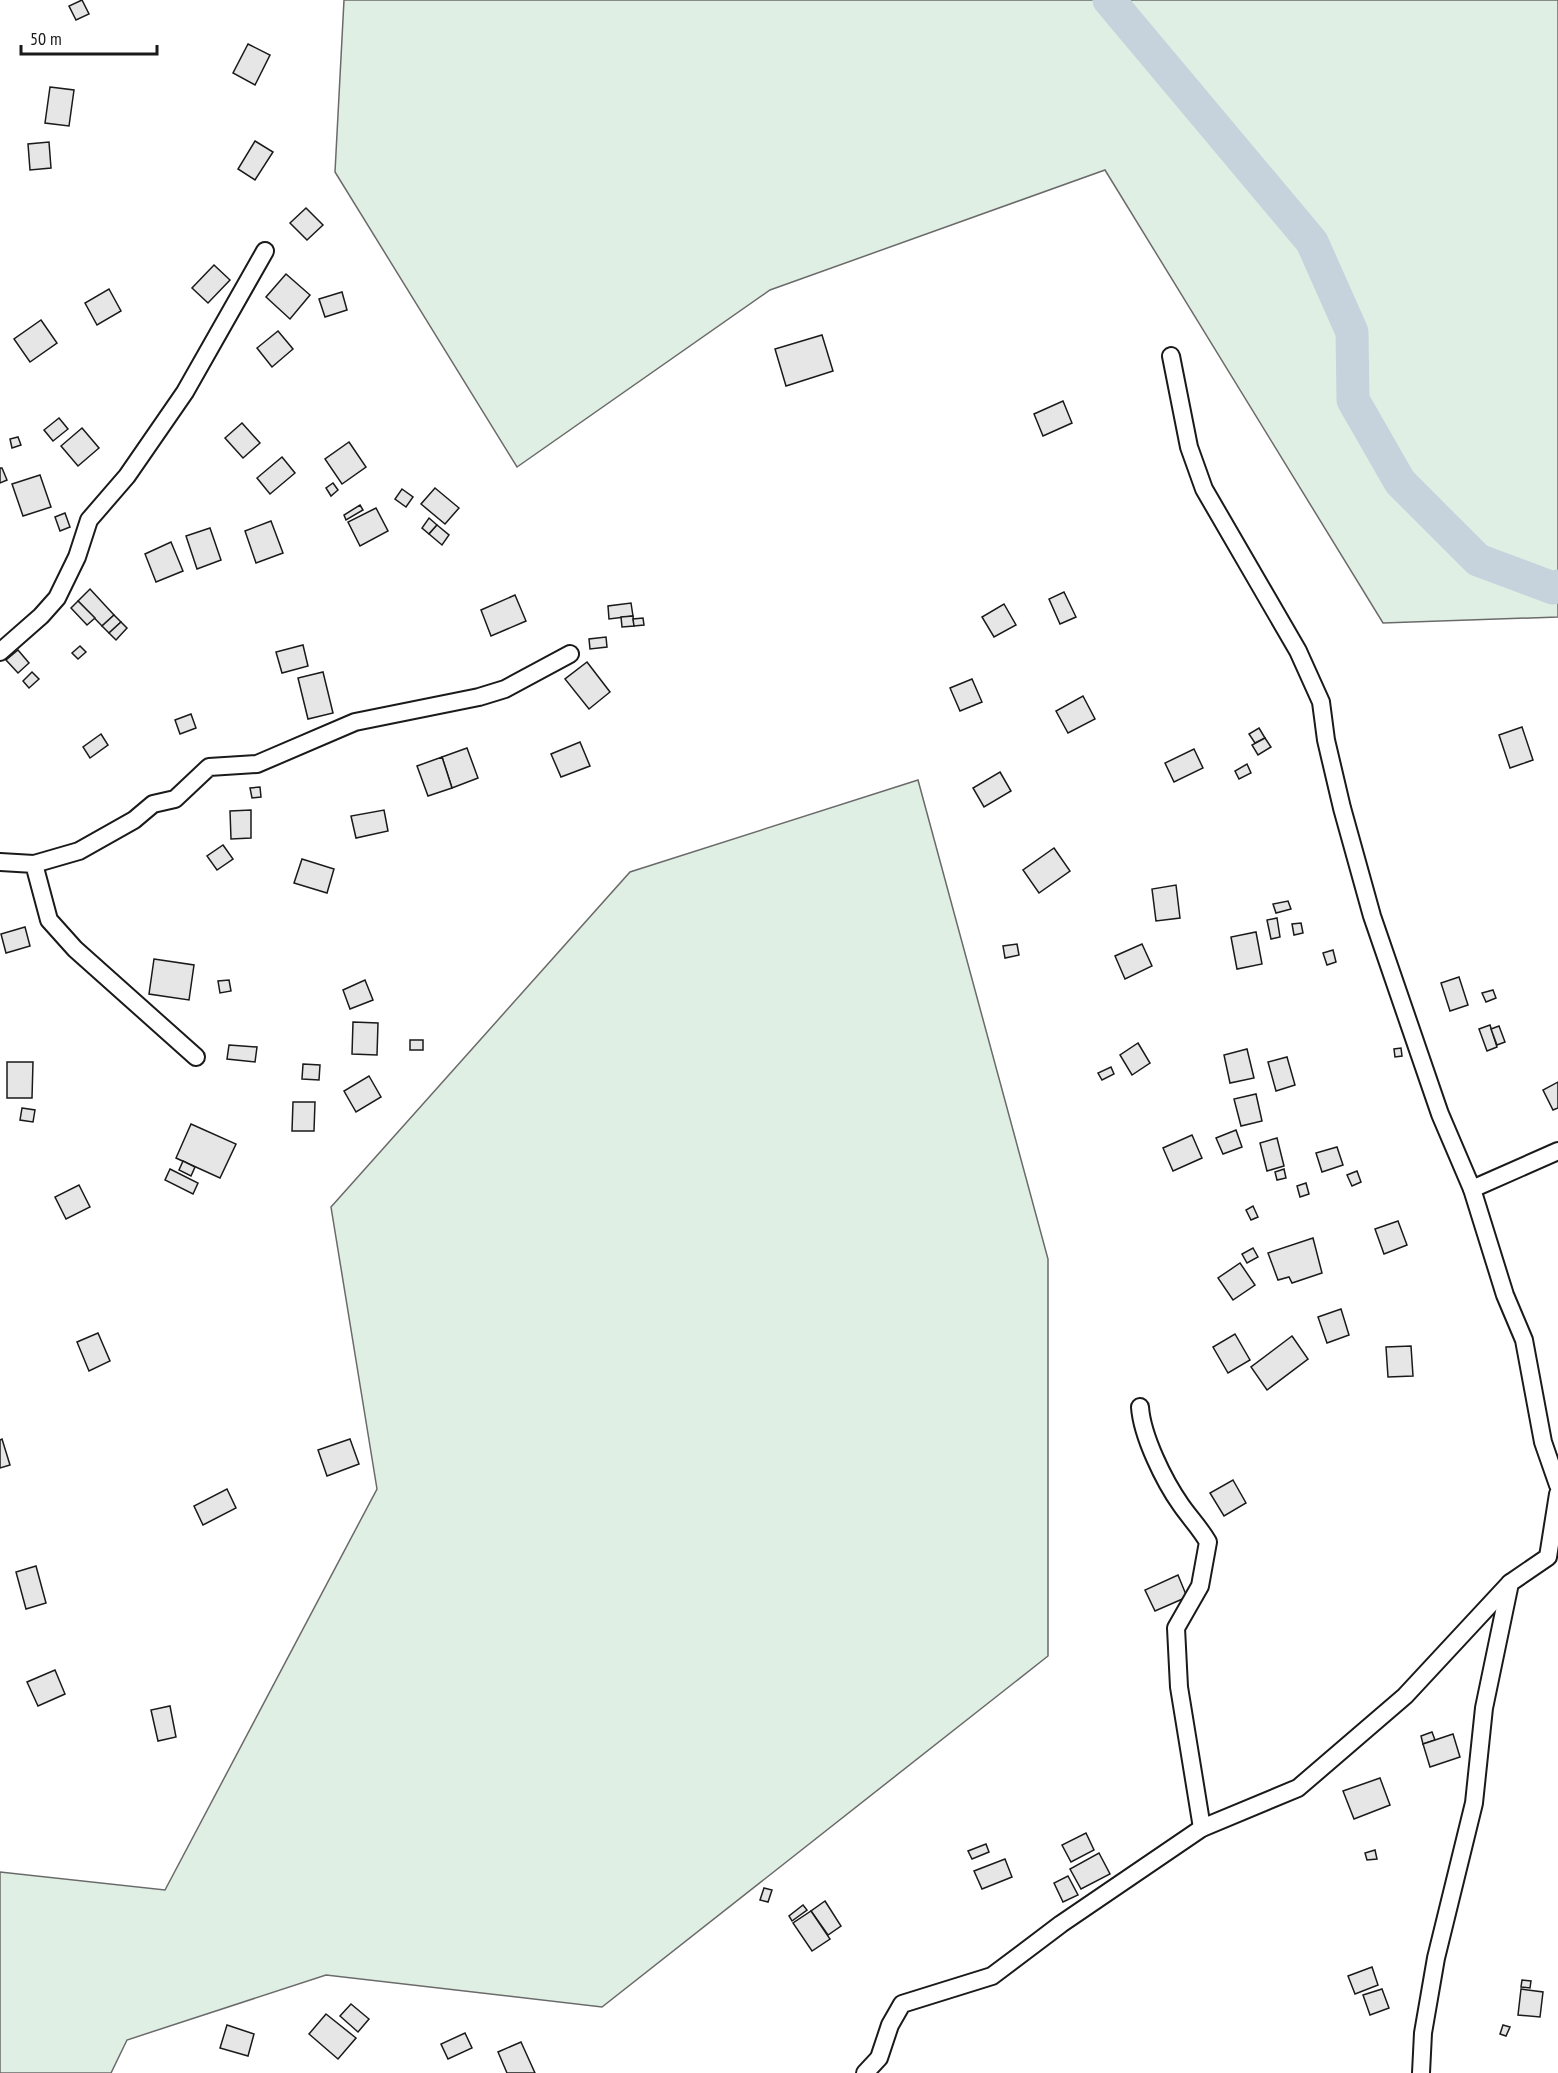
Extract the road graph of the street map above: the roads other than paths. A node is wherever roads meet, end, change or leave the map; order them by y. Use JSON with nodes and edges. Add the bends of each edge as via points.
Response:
{"nodes":[{"id":1,"x":265,"y":251,"type":"dead end"},
{"id":2,"x":1170,"y":356,"type":"dead end"},
{"id":3,"x":0,"y":652,"type":"edge"},
{"id":4,"x":570,"y":654,"type":"dead end"},
{"id":5,"x":0,"y":862,"type":"edge"},
{"id":6,"x":33,"y":864,"type":"junction"},
{"id":7,"x":196,"y":1057,"type":"dead end"},
{"id":8,"x":1558,"y":1151,"type":"edge"},
{"id":9,"x":1473,"y":1189,"type":"junction"},
{"id":10,"x":1140,"y":1407,"type":"dead end"},
{"id":11,"x":1558,"y":1485,"type":"edge"},
{"id":12,"x":1558,"y":1494,"type":"edge"},
{"id":13,"x":1510,"y":1583,"type":"junction"},
{"id":14,"x":1202,"y":1828,"type":"junction"},
{"id":15,"x":865,"y":2073,"type":"edge"},
{"id":16,"x":1421,"y":2073,"type":"edge"}],
"edges":[{"from":1,"to":3,"type":"street","via":[[184,392],[127,476],[89,520],[57,598]]},
{"from":2,"to":9,"type":"street","via":[[1189,447],[1204,489],[1312,678],[1321,702],[1342,808],[1372,916],[1440,1114]]},
{"from":4,"to":6,"type":"street","via":[[479,697],[356,722],[257,764],[209,767],[175,800],[153,804],[134,820],[79,851]]},
{"from":5,"to":6,"type":"street"},
{"from":6,"to":7,"type":"street","via":[[49,920],[75,949]]},
{"from":8,"to":9,"type":"street"},
{"from":9,"to":11,"type":"street","via":[[1505,1295],[1524,1340],[1543,1442]]},
{"from":10,"to":14,"type":"street","via":[[1141,1425],[1161,1468],[1180,1505],[1208,1542],[1200,1586],[1176,1628],[1179,1687]]},
{"from":12,"to":13,"type":"street","via":[[1548,1557]]},
{"from":13,"to":14,"type":"street","via":[[1405,1696],[1298,1788]]},
{"from":13,"to":16,"type":"street","via":[[1484,1708],[1474,1803],[1436,1958],[1423,2034]]},
{"from":14,"to":15,"type":"street","via":[[992,1976],[902,2004],[879,2058]]}]}
